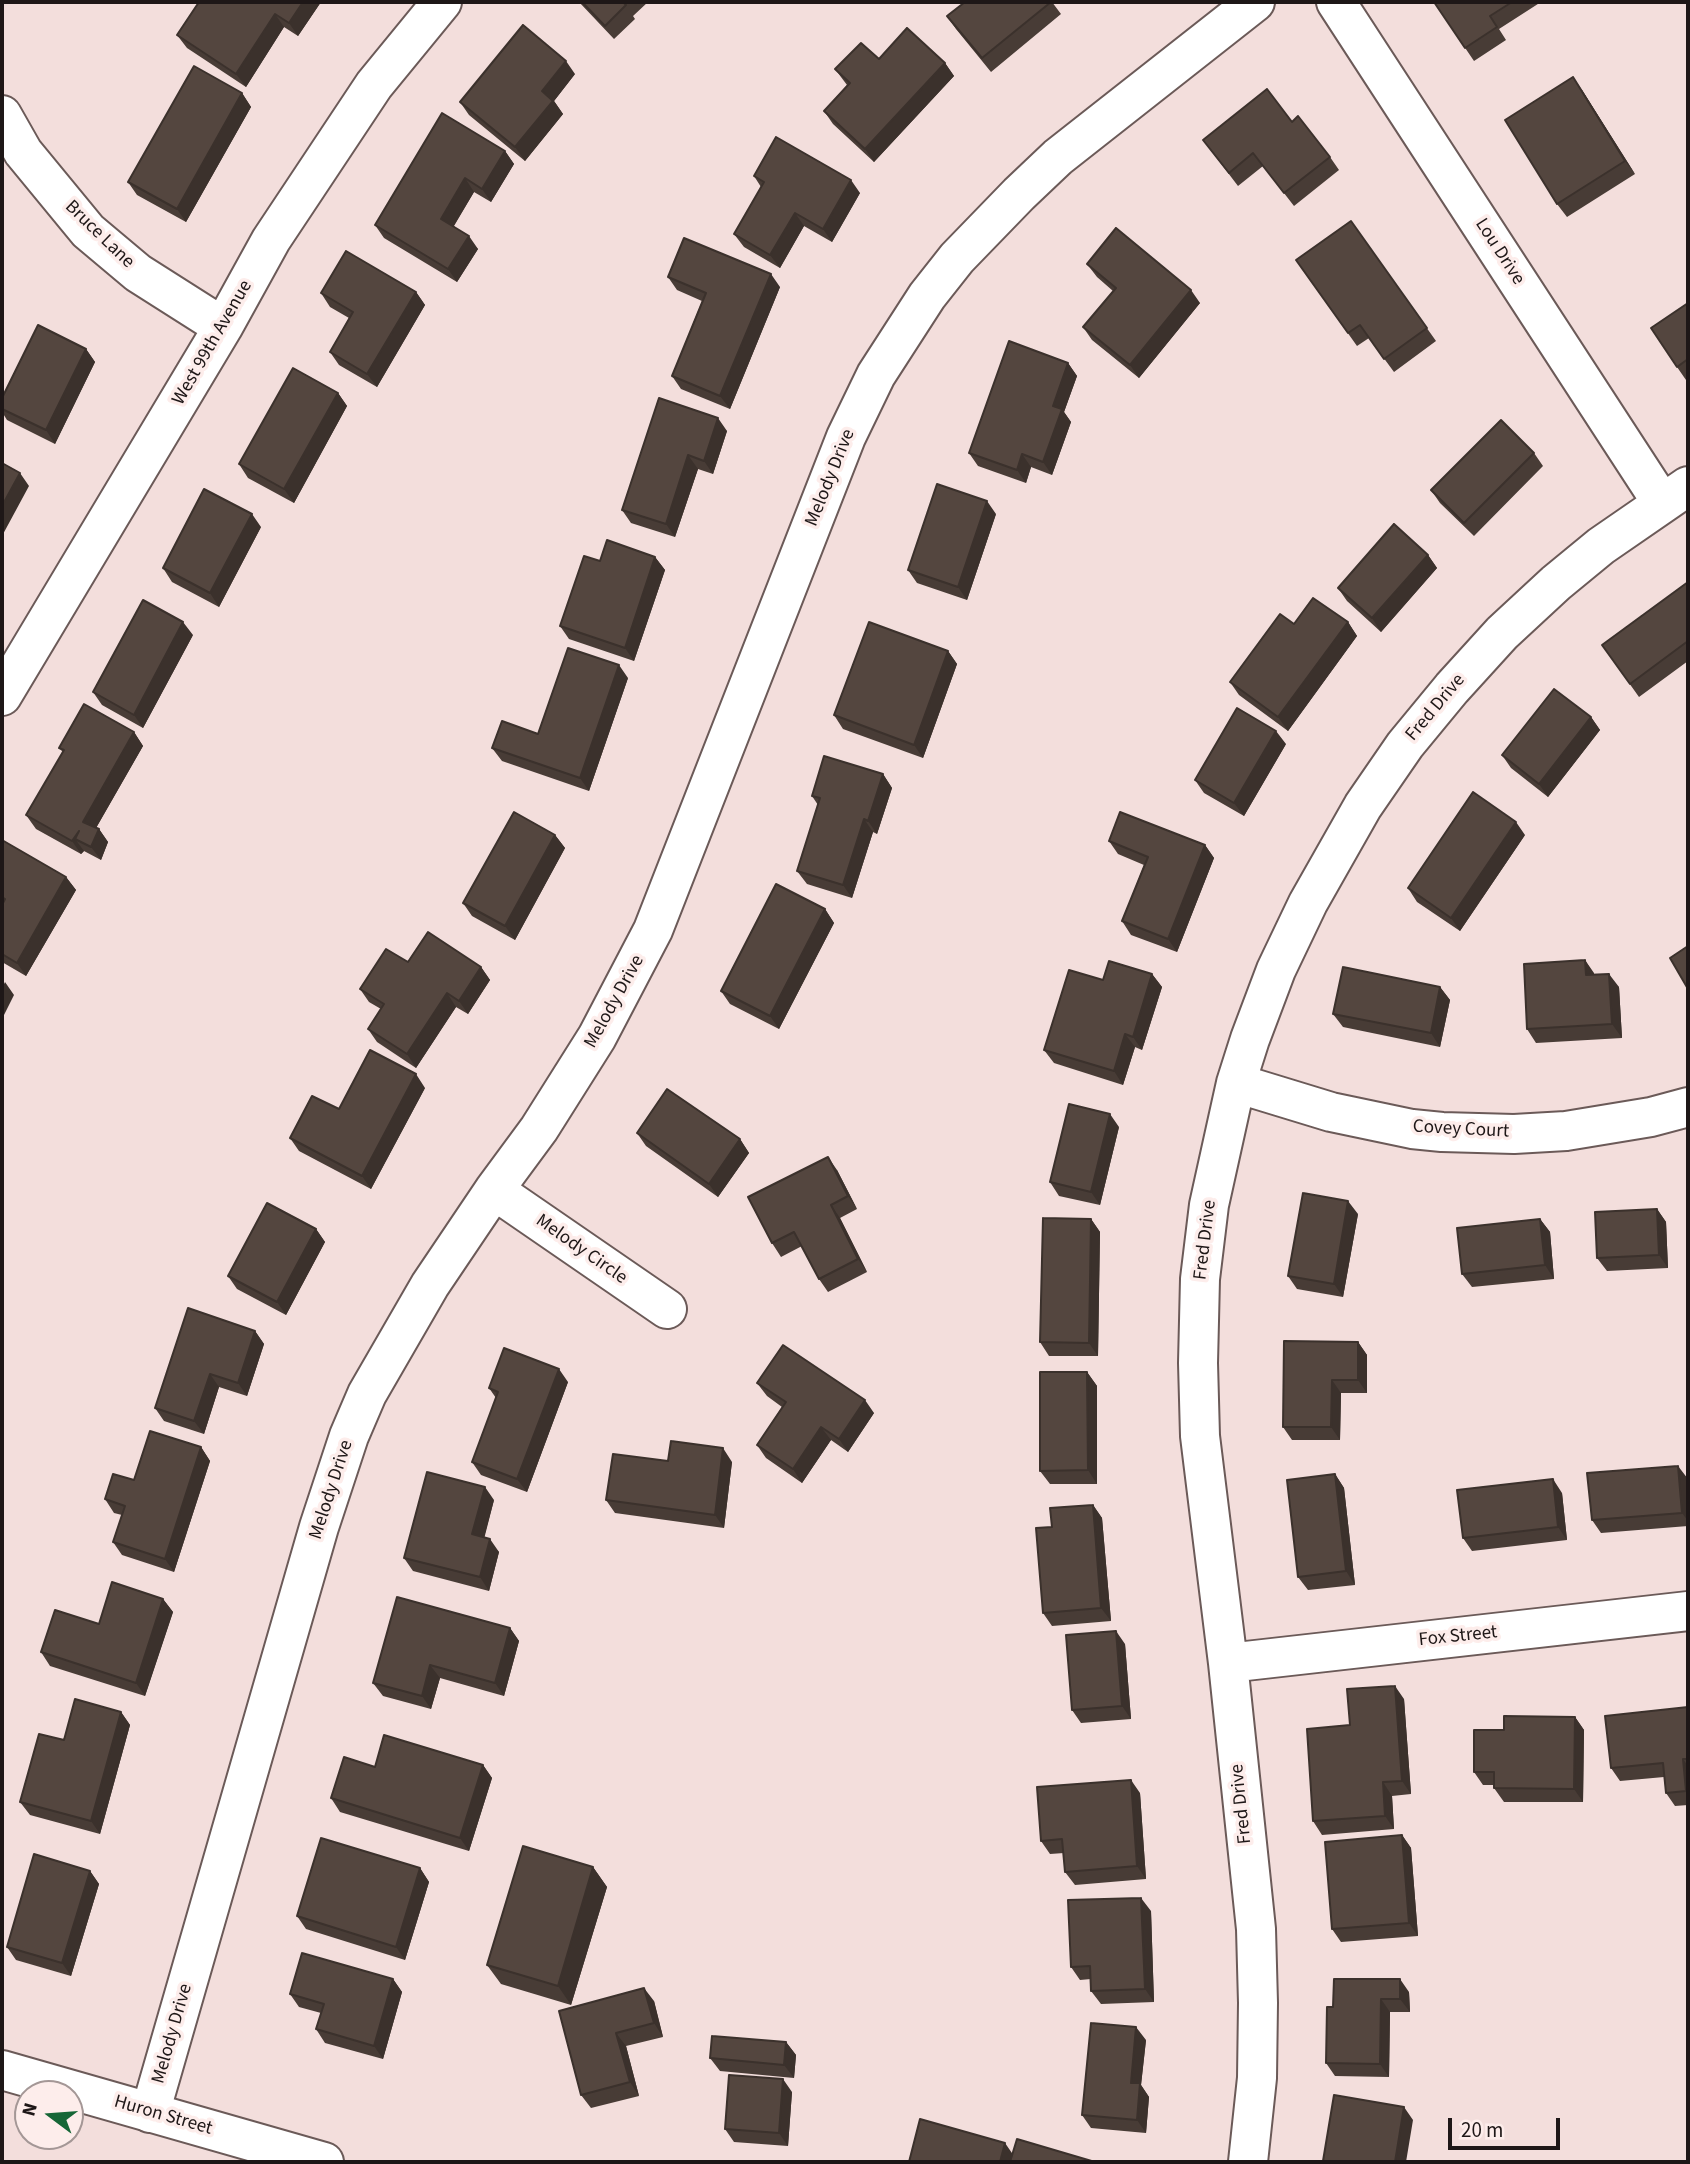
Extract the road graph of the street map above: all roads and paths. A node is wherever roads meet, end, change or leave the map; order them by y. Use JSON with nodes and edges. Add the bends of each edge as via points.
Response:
{"nodes":[{"id":1,"x":442,"y":2,"type":"edge"},
{"id":2,"x":1255,"y":2,"type":"edge"},
{"id":3,"x":1336,"y":2,"type":"edge"},
{"id":4,"x":2,"y":115,"type":"edge"},
{"id":5,"x":223,"y":327,"type":"junction"},
{"id":6,"x":1675,"y":494,"type":"edge"},
{"id":7,"x":2,"y":696,"type":"edge"},
{"id":8,"x":1236,"y":1083,"type":"junction"},
{"id":9,"x":1688,"y":1107,"type":"edge"},
{"id":10,"x":494,"y":1190,"type":"junction"},
{"id":11,"x":667,"y":1310,"type":"dead end"},
{"id":12,"x":1688,"y":1611,"type":"edge"},
{"id":13,"x":1228,"y":1663,"type":"junction"},
{"id":14,"x":2,"y":2070,"type":"edge"},
{"id":15,"x":150,"y":2113,"type":"junction"},
{"id":16,"x":324,"y":2162,"type":"edge"},
{"id":17,"x":1248,"y":2162,"type":"edge"}],
"edges":[{"from":1,"to":5,"type":"street","name":"West 99th Avenue","via":[[374,85],[271,240]]},
{"from":2,"to":10,"type":"street","name":"Melody Drive","via":[[1058,157],[957,258],[919,307],[876,375],[846,437],[653,930],[597,1038]]},
{"from":3,"to":6,"type":"street","name":"Lou Drive"},
{"from":4,"to":5,"type":"street","name":"Bruce Lane","via":[[30,162],[88,231],[138,273]]},
{"from":5,"to":7,"type":"street","name":"West 99th Avenue"},
{"from":6,"to":8,"type":"street","name":"Fred Drive","via":[[1547,591],[1502,633],[1405,745],[1363,806],[1308,903],[1276,970]]},
{"from":8,"to":9,"type":"street","name":"Covey Court","via":[[1331,1112],[1442,1132],[1566,1131]]},
{"from":8,"to":13,"type":"street","name":"Fred Drive","via":[[1209,1205],[1200,1279],[1198,1363],[1200,1436]]},
{"from":10,"to":11,"type":"street","name":"Melody Circle"},
{"from":10,"to":15,"type":"street","name":"Melody Drive","via":[[424,1296],[367,1394],[349,1436]]},
{"from":12,"to":13,"type":"street","name":"Fox Street"},
{"from":13,"to":17,"type":"street","name":"Fred Drive","via":[[1256,1929],[1256,2078]]},
{"from":14,"to":15,"type":"street","name":"Huron Street"},
{"from":15,"to":16,"type":"street","name":"Huron Street"}]}
